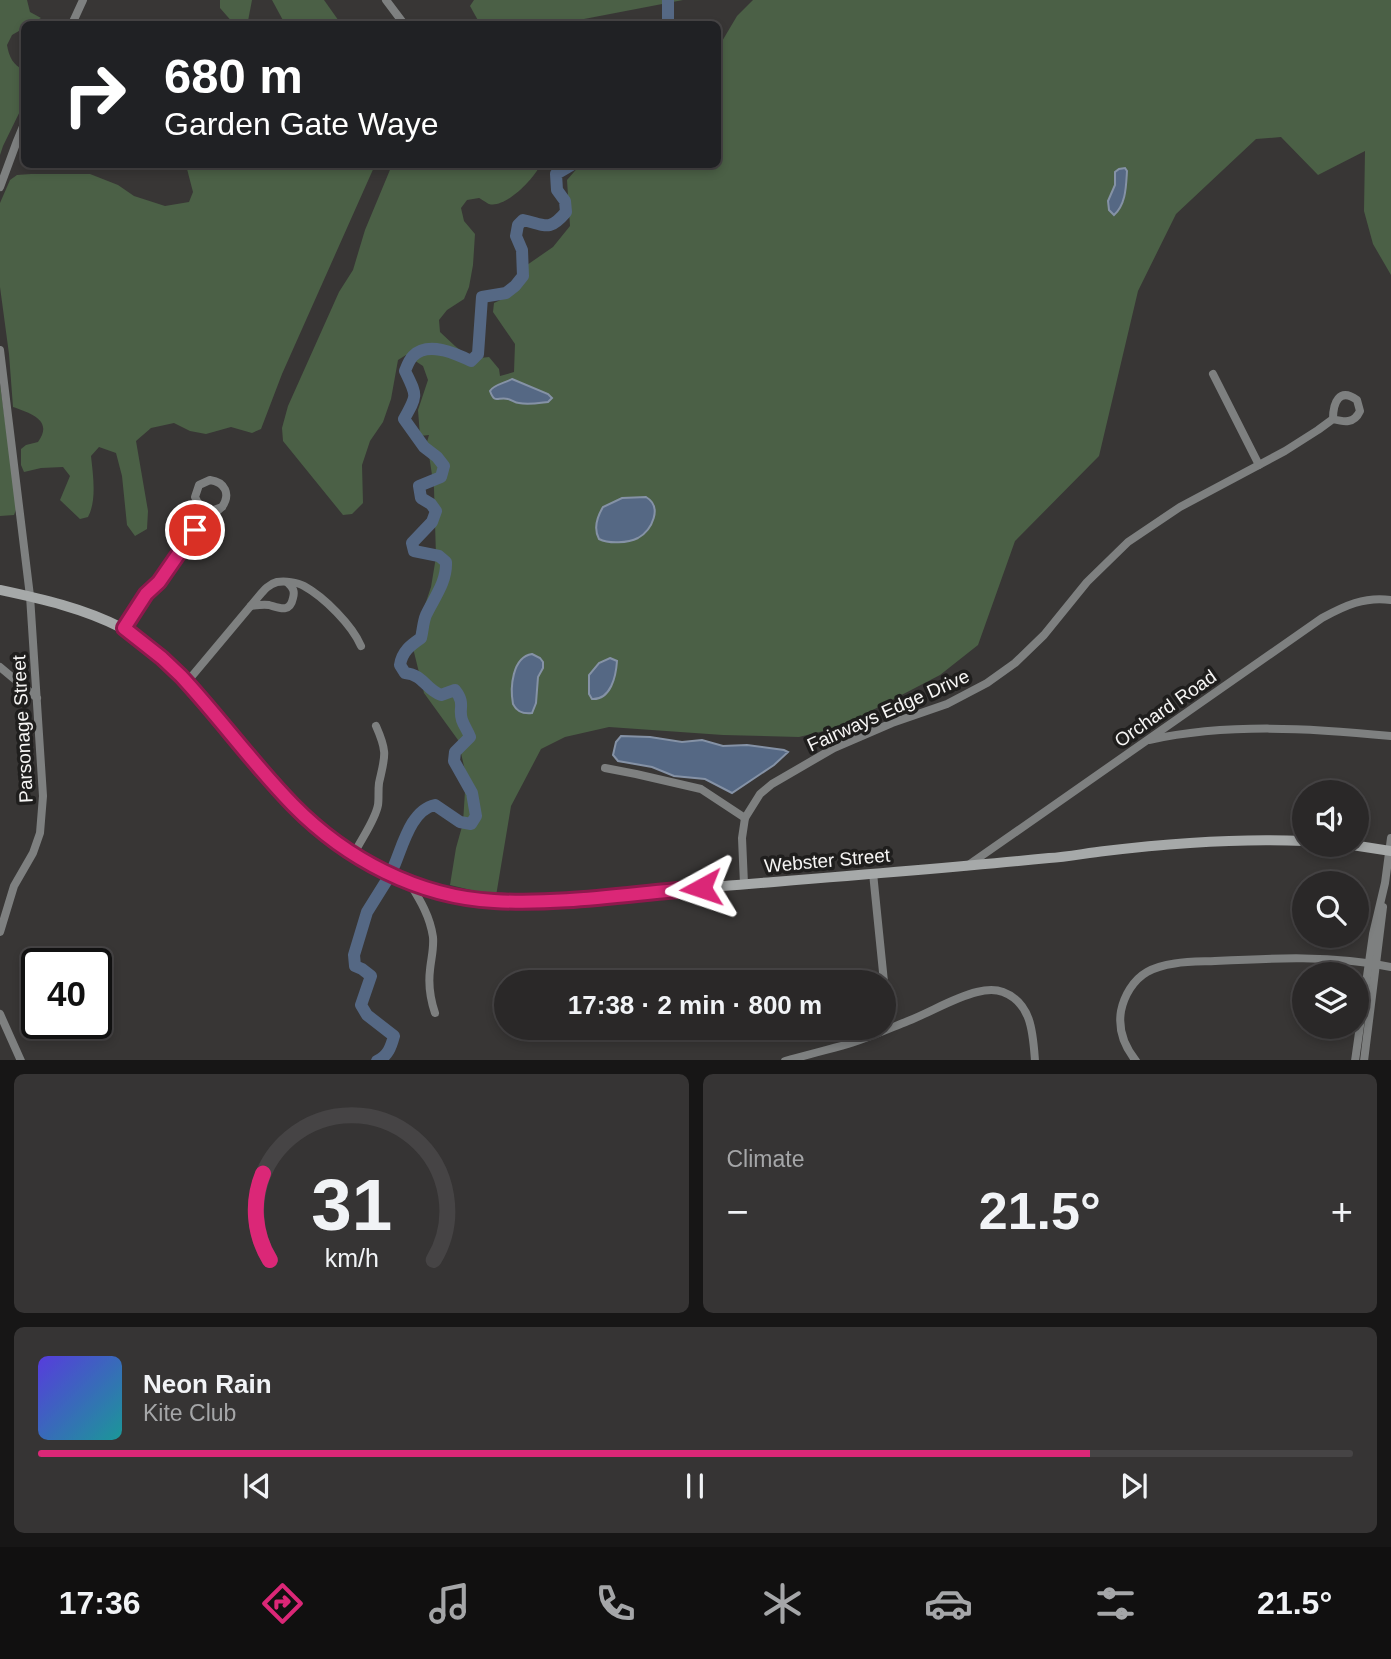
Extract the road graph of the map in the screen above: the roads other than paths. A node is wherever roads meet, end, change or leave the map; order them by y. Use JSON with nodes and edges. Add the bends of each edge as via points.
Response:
{"nodes":[{"id":1,"x":83,"y":0,"type":"edge"},
{"id":2,"x":386,"y":0,"type":"edge"},
{"id":3,"x":73,"y":21,"type":"edge"},
{"id":4,"x":402,"y":21,"type":"edge"},
{"id":5,"x":21,"y":130,"type":"edge"},
{"id":6,"x":0,"y":187,"type":"edge"},
{"id":7,"x":0,"y":350,"type":"edge"},
{"id":8,"x":1213,"y":374,"type":"dead end"},
{"id":9,"x":1333,"y":419,"type":"dead end"},
{"id":10,"x":1259,"y":464,"type":"junction"},
{"id":11,"x":222,"y":507,"type":"junction"},
{"id":12,"x":288,"y":583,"type":"junction"},
{"id":13,"x":0,"y":590,"type":"edge"},
{"id":14,"x":30,"y":596,"type":"junction"},
{"id":15,"x":1391,"y":600,"type":"edge"},
{"id":16,"x":250,"y":607,"type":"junction"},
{"id":17,"x":124,"y":628,"type":"junction"},
{"id":18,"x":361,"y":646,"type":"dead end"},
{"id":19,"x":0,"y":667,"type":"edge"},
{"id":20,"x":187,"y":682,"type":"junction"},
{"id":21,"x":37,"y":698,"type":"junction"},
{"id":22,"x":376,"y":726,"type":"dead end"},
{"id":23,"x":1391,"y":736,"type":"edge"},
{"id":24,"x":1146,"y":741,"type":"junction"},
{"id":25,"x":605,"y":768,"type":"dead end"},
{"id":26,"x":745,"y":818,"type":"junction"},
{"id":27,"x":1391,"y":838,"type":"edge"},
{"id":28,"x":1292,"y":841,"type":"edge"},
{"id":29,"x":1369,"y":847,"type":"edge"},
{"id":30,"x":1390,"y":850,"type":"edge"},
{"id":31,"x":354,"y":854,"type":"junction"},
{"id":32,"x":967,"y":866,"type":"junction"},
{"id":33,"x":873,"y":873,"type":"junction"},
{"id":34,"x":409,"y":882,"type":"junction"},
{"id":35,"x":744,"y":884,"type":"junction"},
{"id":36,"x":0,"y":932,"type":"edge"},
{"id":37,"x":1373,"y":963,"type":"junction"},
{"id":38,"x":1391,"y":967,"type":"edge"},
{"id":39,"x":883,"y":970,"type":"edge"},
{"id":40,"x":435,"y":1013,"type":"dead end"},
{"id":41,"x":0,"y":1014,"type":"edge"},
{"id":42,"x":896,"y":1025,"type":"edge"},
{"id":43,"x":860,"y":1040,"type":"edge"},
{"id":44,"x":21,"y":1060,"type":"edge"},
{"id":45,"x":785,"y":1060,"type":"edge"},
{"id":46,"x":1035,"y":1060,"type":"edge"},
{"id":47,"x":1136,"y":1060,"type":"edge"},
{"id":48,"x":1355,"y":1060,"type":"edge"},
{"id":49,"x":1364,"y":1060,"type":"edge"}],
"edges":[{"from":1,"to":3,"type":"street"},
{"from":2,"to":4,"type":"street"},
{"from":5,"to":6,"type":"street"},
{"from":7,"to":14,"type":"street","name":"Parsonage Street"},
{"from":8,"to":10,"type":"street"},
{"from":9,"to":10,"type":"street","name":"Fairways Edge Drive"},
{"from":10,"to":26,"type":"street","name":"Fairways Edge Drive","via":[[1180,506],[1128,542],[1087,582],[1044,635],[1001,674],[962,697],[810,761],[760,794]]},
{"from":11,"to":11,"type":"street","via":[[227,495],[222,484],[210,480],[199,485],[195,496],[200,507],[211,512]]},
{"from":11,"to":17,"type":"street","via":[[195,530]]},
{"from":12,"to":16,"type":"street","via":[[271,584]]},
{"from":12,"to":16,"type":"street","via":[[294,594],[289,607]]},
{"from":12,"to":18,"type":"street","via":[[303,586],[323,601],[348,624]]},
{"from":13,"to":14,"type":"street","name":"Webster Street"},
{"from":14,"to":17,"type":"street","name":"Webster Street"},
{"from":14,"to":21,"type":"street","name":"Parsonage Street"},
{"from":15,"to":24,"type":"street","name":"Orchard Road","via":[[1362,601],[1322,618]]},
{"from":16,"to":20,"type":"street"},
{"from":17,"to":20,"type":"street","name":"Webster Street"},
{"from":19,"to":21,"type":"street"},
{"from":20,"to":31,"type":"street","name":"Webster Street","via":[[293,805]]},
{"from":21,"to":36,"type":"street","name":"Parsonage Street","via":[[43,796],[40,833],[14,886]]},
{"from":22,"to":31,"type":"street","via":[[385,748],[378,805]]},
{"from":23,"to":24,"type":"street","via":[[1224,730]]},
{"from":24,"to":32,"type":"street","name":"Orchard Road"},
{"from":25,"to":26,"type":"street","via":[[701,789]]},
{"from":26,"to":35,"type":"street"},
{"from":27,"to":30,"type":"street"},
{"from":28,"to":32,"type":"street","name":"Webster Street","via":[[1205,841]]},
{"from":29,"to":30,"type":"street"},
{"from":30,"to":37,"type":"street","via":[[1373,934]]},
{"from":31,"to":34,"type":"street","name":"Webster Street"},
{"from":32,"to":33,"type":"street","name":"Webster Street"},
{"from":33,"to":35,"type":"street","name":"Webster Street"},
{"from":33,"to":39,"type":"street"},
{"from":34,"to":35,"type":"street","name":"Webster Street","via":[[478,900],[533,902]]},
{"from":34,"to":40,"type":"street","via":[[425,909],[433,938],[429,990]]},
{"from":37,"to":38,"type":"street"},
{"from":37,"to":47,"type":"street","via":[[1259,959],[1154,969],[1129,990],[1121,1014],[1122,1034]]},
{"from":37,"to":48,"type":"street"},
{"from":37,"to":49,"type":"street"},
{"from":41,"to":44,"type":"street"},
{"from":42,"to":46,"type":"street","via":[[970,994],[1000,991],[1016,1000],[1027,1014]]},
{"from":43,"to":45,"type":"street"}]}
